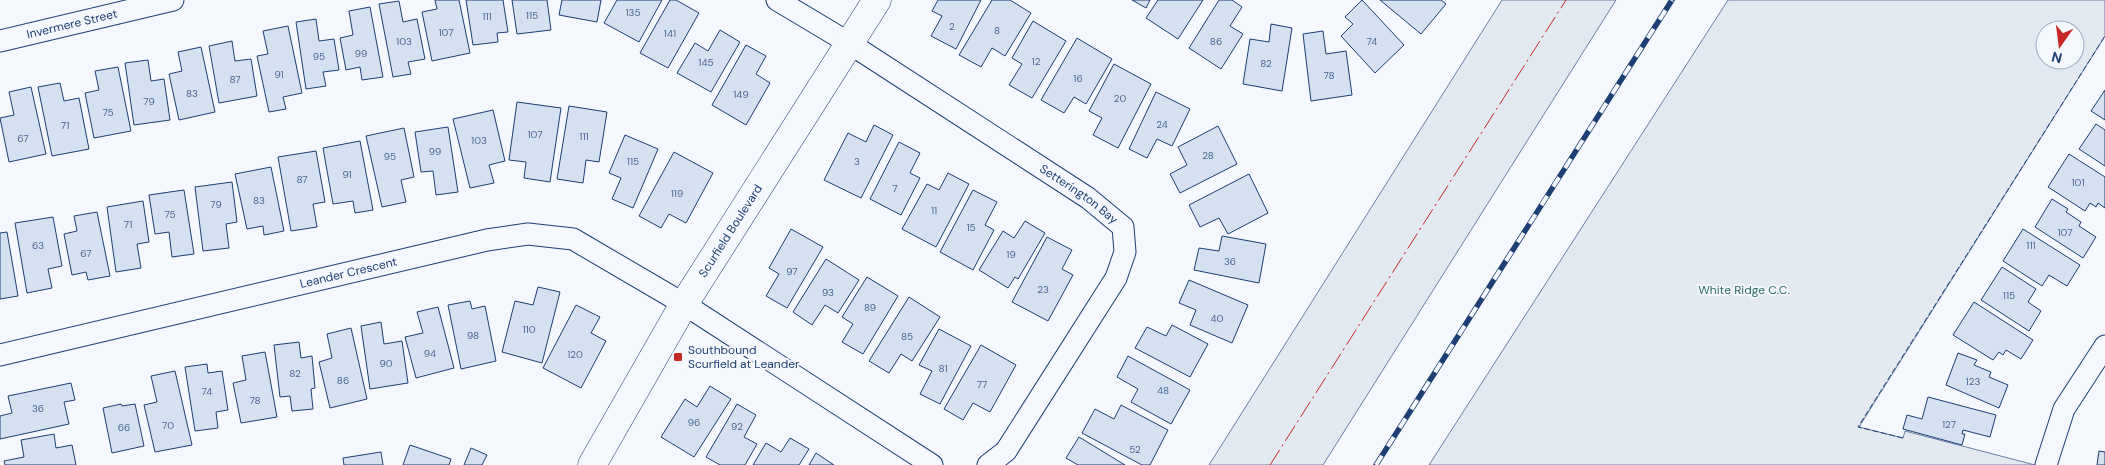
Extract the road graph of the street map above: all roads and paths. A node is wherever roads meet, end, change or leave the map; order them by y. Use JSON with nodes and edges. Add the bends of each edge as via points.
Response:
{"nodes":[{"id":1,"x":173,"y":0,"type":"edge"},
{"id":2,"x":777,"y":0,"type":"edge"},
{"id":3,"x":877,"y":0,"type":"edge"},
{"id":4,"x":0,"y":41,"type":"edge"},
{"id":5,"x":849,"y":43,"type":"junction"},
{"id":6,"x":684,"y":304,"type":"junction"},
{"id":7,"x":2105,"y":346,"type":"edge"},
{"id":8,"x":0,"y":355,"type":"edge"},
{"id":9,"x":592,"y":465,"type":"edge"},
{"id":10,"x":932,"y":465,"type":"edge"},
{"id":11,"x":988,"y":465,"type":"edge"},
{"id":12,"x":2046,"y":465,"type":"edge"}],
"edges":[{"from":1,"to":4,"type":"street","name":"Invermere Street"},
{"from":2,"to":5,"type":"street"},
{"from":3,"to":5,"type":"street","name":"Scurfield Boulevard"},
{"from":5,"to":6,"type":"street","name":"Scurfield Boulevard"},
{"from":5,"to":11,"type":"street","name":"Setterington Bay","via":[[1088,198],[1123,226],[1125,252],[1116,278],[1006,451]]},
{"from":6,"to":8,"type":"street","name":"Leander Crescent","via":[[573,239],[528,234],[487,240]]},
{"from":6,"to":9,"type":"street","name":"Scurfield Boulevard"},
{"from":6,"to":10,"type":"street"},
{"from":7,"to":12,"type":"street","via":[[2064,409]]}]}
